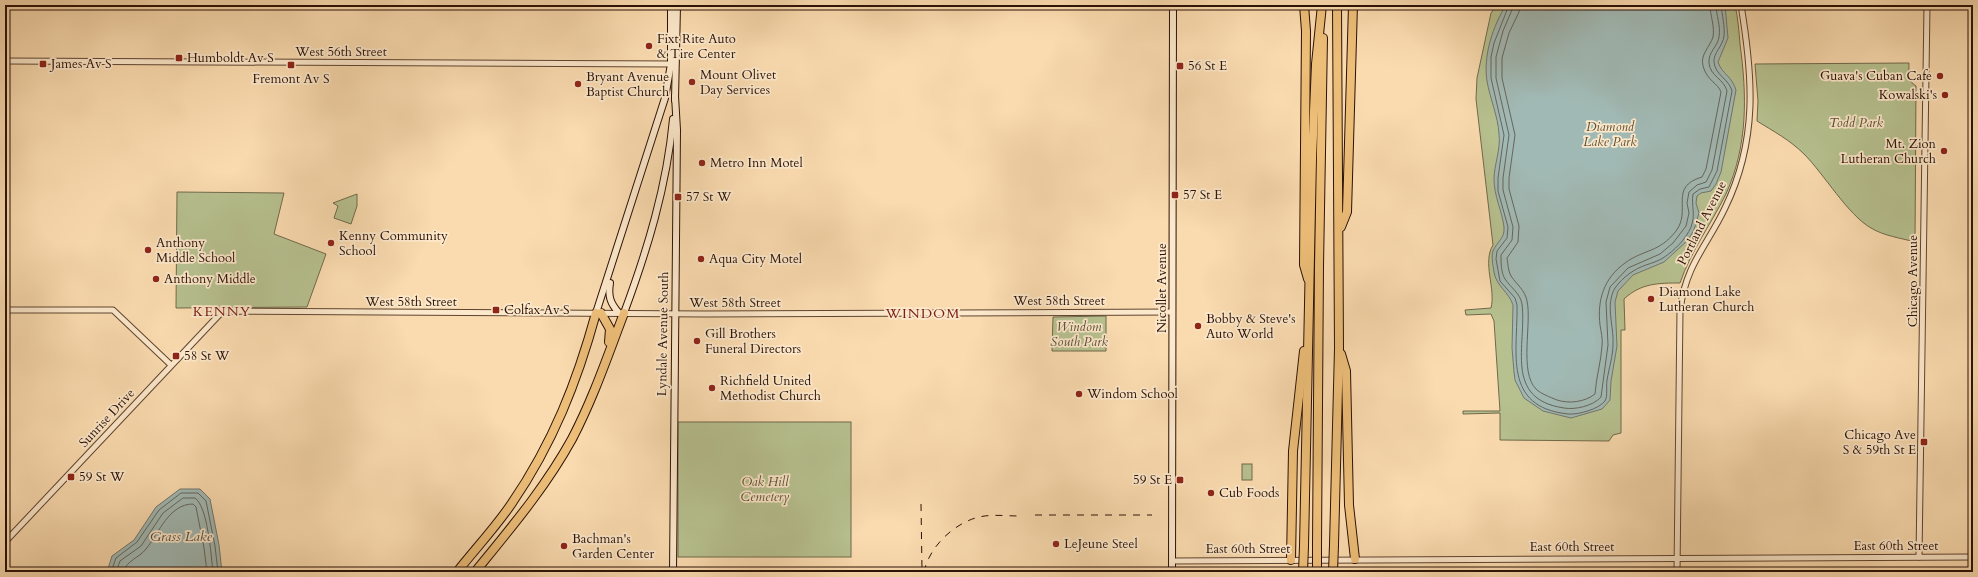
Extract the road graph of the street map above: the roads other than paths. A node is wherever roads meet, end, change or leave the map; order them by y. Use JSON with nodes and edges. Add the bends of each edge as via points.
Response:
{"nodes":[{"id":1,"x":671,"y":5,"type":"edge"},
{"id":2,"x":677,"y":5,"type":"edge"},
{"id":3,"x":1174,"y":5,"type":"edge"},
{"id":4,"x":1304,"y":5,"type":"edge"},
{"id":5,"x":1323,"y":5,"type":"edge"},
{"id":6,"x":1337,"y":5,"type":"edge"},
{"id":7,"x":1353,"y":5,"type":"edge"},
{"id":8,"x":1741,"y":5,"type":"edge"},
{"id":9,"x":1927,"y":5,"type":"edge"},
{"id":10,"x":5,"y":61,"type":"edge"},
{"id":11,"x":674,"y":64,"type":"junction"},
{"id":12,"x":675,"y":96,"type":"junction"},
{"id":13,"x":1339,"y":231,"type":"junction"},
{"id":14,"x":611,"y":271,"type":"junction"},
{"id":15,"x":1310,"y":283,"type":"junction"},
{"id":16,"x":5,"y":310,"type":"edge"},
{"id":17,"x":226,"y":311,"type":"joint"},
{"id":18,"x":1172,"y":312,"type":"junction"},
{"id":19,"x":599,"y":313,"type":"junction"},
{"id":20,"x":622,"y":313,"type":"junction"},
{"id":21,"x":674,"y":314,"type":"junction"},
{"id":22,"x":1309,"y":333,"type":"junction"},
{"id":23,"x":1339,"y":348,"type":"junction"},
{"id":24,"x":605,"y":363,"type":"junction"},
{"id":25,"x":171,"y":365,"type":"junction"},
{"id":26,"x":5,"y":542,"type":"edge"},
{"id":27,"x":1973,"y":556,"type":"edge"},
{"id":28,"x":1678,"y":557,"type":"junction"},
{"id":29,"x":1919,"y":557,"type":"junction"},
{"id":30,"x":1355,"y":559,"type":"junction"},
{"id":31,"x":1291,"y":560,"type":"junction"},
{"id":32,"x":1172,"y":561,"type":"junction"},
{"id":33,"x":457,"y":572,"type":"edge"},
{"id":34,"x":475,"y":572,"type":"edge"},
{"id":35,"x":672,"y":572,"type":"edge"},
{"id":36,"x":1172,"y":572,"type":"edge"},
{"id":37,"x":1303,"y":572,"type":"edge"},
{"id":38,"x":1317,"y":572,"type":"edge"},
{"id":39,"x":1333,"y":572,"type":"edge"},
{"id":40,"x":1678,"y":572,"type":"edge"}],
"edges":[{"from":1,"to":11,"type":"main road"},
{"from":2,"to":11,"type":"main road"},
{"from":3,"to":18,"type":"main road","name":"Nicollet Avenue"},
{"from":4,"to":15,"type":"highway","via":[[1304,265]]},
{"from":5,"to":15,"type":"highway","via":[[1316,64]]},
{"from":5,"to":38,"type":"highway","bridge":true},
{"from":6,"to":13,"type":"highway"},
{"from":7,"to":13,"type":"highway","via":[[1348,212]]},
{"from":8,"to":28,"type":"street","name":"Portland Avenue","via":[[1751,94],[1751,112],[1744,155],[1725,209],[1688,274],[1680,310]]},
{"from":9,"to":29,"type":"street","name":"Chicago Avenue"},
{"from":10,"to":11,"type":"street","name":"West 56th Street"},
{"from":11,"to":12,"type":"main road"},
{"from":11,"to":14,"type":"main road","via":[[660,117]]},
{"from":12,"to":20,"type":"main road","via":[[671,139],[658,207],[642,262]]},
{"from":12,"to":21,"type":"main road","name":"Lyndale Avenue South","via":[[677,130]]},
{"from":13,"to":23,"type":"highway"},
{"from":14,"to":19,"type":"main road"},
{"from":14,"to":20,"type":"main road","via":[[609,298],[614,307]]},
{"from":15,"to":22,"type":"highway"},
{"from":16,"to":25,"type":"street","via":[[113,310]]},
{"from":17,"to":19,"type":"street","name":"West 58th Street"},
{"from":17,"to":25,"type":"street","name":"Sunrise Drive","via":[[219,315]]},
{"from":18,"to":21,"type":"street","name":"West 58th Street"},
{"from":18,"to":32,"type":"main road","name":"Nicollet Avenue"},
{"from":19,"to":20,"type":"street","name":"West 58th Street"},
{"from":19,"to":24,"type":"highway","via":[[610,329]]},
{"from":19,"to":33,"type":"highway","via":[[568,401],[532,473],[511,505]]},
{"from":20,"to":21,"type":"street","name":"West 58th Street"},
{"from":20,"to":24,"type":"highway"},
{"from":21,"to":35,"type":"main road","name":"Lyndale Avenue South"},
{"from":22,"to":31,"type":"highway","via":[[1304,342],[1293,451]]},
{"from":22,"to":37,"type":"highway","bridge":true},
{"from":23,"to":30,"type":"highway","via":[[1346,371],[1350,505]]},
{"from":23,"to":39,"type":"highway","bridge":true},
{"from":24,"to":34,"type":"highway","via":[[585,412],[556,466],[521,517]]},
{"from":25,"to":26,"type":"street","name":"Sunrise Drive"},
{"from":27,"to":29,"type":"street","name":"East 60th Street"},
{"from":28,"to":29,"type":"street","name":"East 60th Street"},
{"from":28,"to":30,"type":"street","name":"East 60th Street"},
{"from":28,"to":40,"type":"street","name":"Portland Avenue"},
{"from":30,"to":31,"type":"street","name":"East 60th Street"},
{"from":31,"to":32,"type":"street","name":"East 60th Street"},
{"from":32,"to":36,"type":"main road","name":"Nicollet Avenue"}]}
